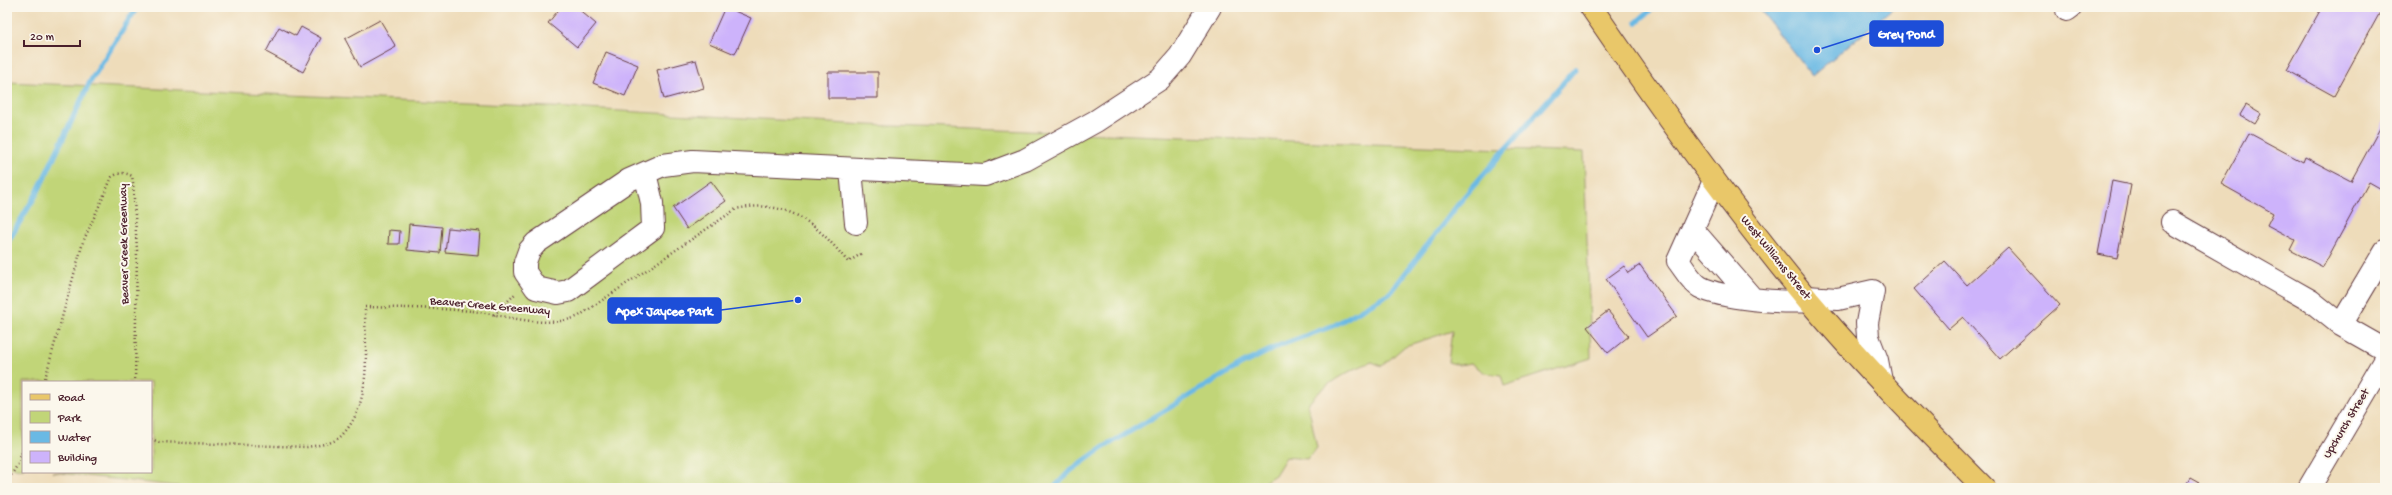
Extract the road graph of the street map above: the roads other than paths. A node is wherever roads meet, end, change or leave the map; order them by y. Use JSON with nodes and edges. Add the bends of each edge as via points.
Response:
{"nodes":[{"id":1,"x":1210,"y":7,"type":"edge"},
{"id":2,"x":1591,"y":7,"type":"edge"},
{"id":3,"x":851,"y":170,"type":"junction"},
{"id":4,"x":645,"y":173,"type":"junction"},
{"id":5,"x":1714,"y":181,"type":"junction"},
{"id":6,"x":2172,"y":222,"type":"dead end"},
{"id":7,"x":856,"y":223,"type":"dead end"},
{"id":8,"x":1693,"y":230,"type":"junction"},
{"id":9,"x":2385,"y":251,"type":"edge"},
{"id":10,"x":1752,"y":298,"type":"junction"},
{"id":11,"x":1808,"y":299,"type":"junction"},
{"id":12,"x":2341,"y":325,"type":"junction"},
{"id":13,"x":2385,"y":350,"type":"edge"},
{"id":14,"x":2385,"y":359,"type":"edge"},
{"id":15,"x":1880,"y":382,"type":"junction"},
{"id":16,"x":1984,"y":488,"type":"edge"},
{"id":17,"x":2309,"y":488,"type":"edge"}],
"edges":[{"from":1,"to":3,"type":"street","via":[[1180,56],[1160,79],[1096,121],[1025,160],[985,175]]},
{"from":2,"to":5,"type":"main road","name":"West Williams Street","via":[[1652,97]]},
{"from":3,"to":4,"type":"street","via":[[693,161],[663,165]]},
{"from":3,"to":7,"type":"street"},
{"from":4,"to":4,"type":"street","via":[[629,180],[536,243],[529,251],[525,262],[525,272],[536,288],[547,292],[568,291],[653,228],[652,203]]},
{"from":5,"to":8,"type":"street"},
{"from":5,"to":11,"type":"main road","name":"West Williams Street"},
{"from":6,"to":12,"type":"street","via":[[2311,301]]},
{"from":8,"to":10,"type":"street"},
{"from":8,"to":10,"type":"street","via":[[1678,261],[1698,286],[1714,293]]},
{"from":9,"to":12,"type":"street"},
{"from":10,"to":11,"type":"street","via":[[1793,302]]},
{"from":11,"to":15,"type":"main road","name":"West Williams Street"},
{"from":11,"to":15,"type":"street","via":[[1838,299],[1873,291],[1867,323],[1868,337],[1877,360]]},
{"from":12,"to":13,"type":"street"},
{"from":14,"to":17,"type":"street","name":"Upchurch Street"},
{"from":15,"to":16,"type":"main road","name":"West Williams Street"}]}
